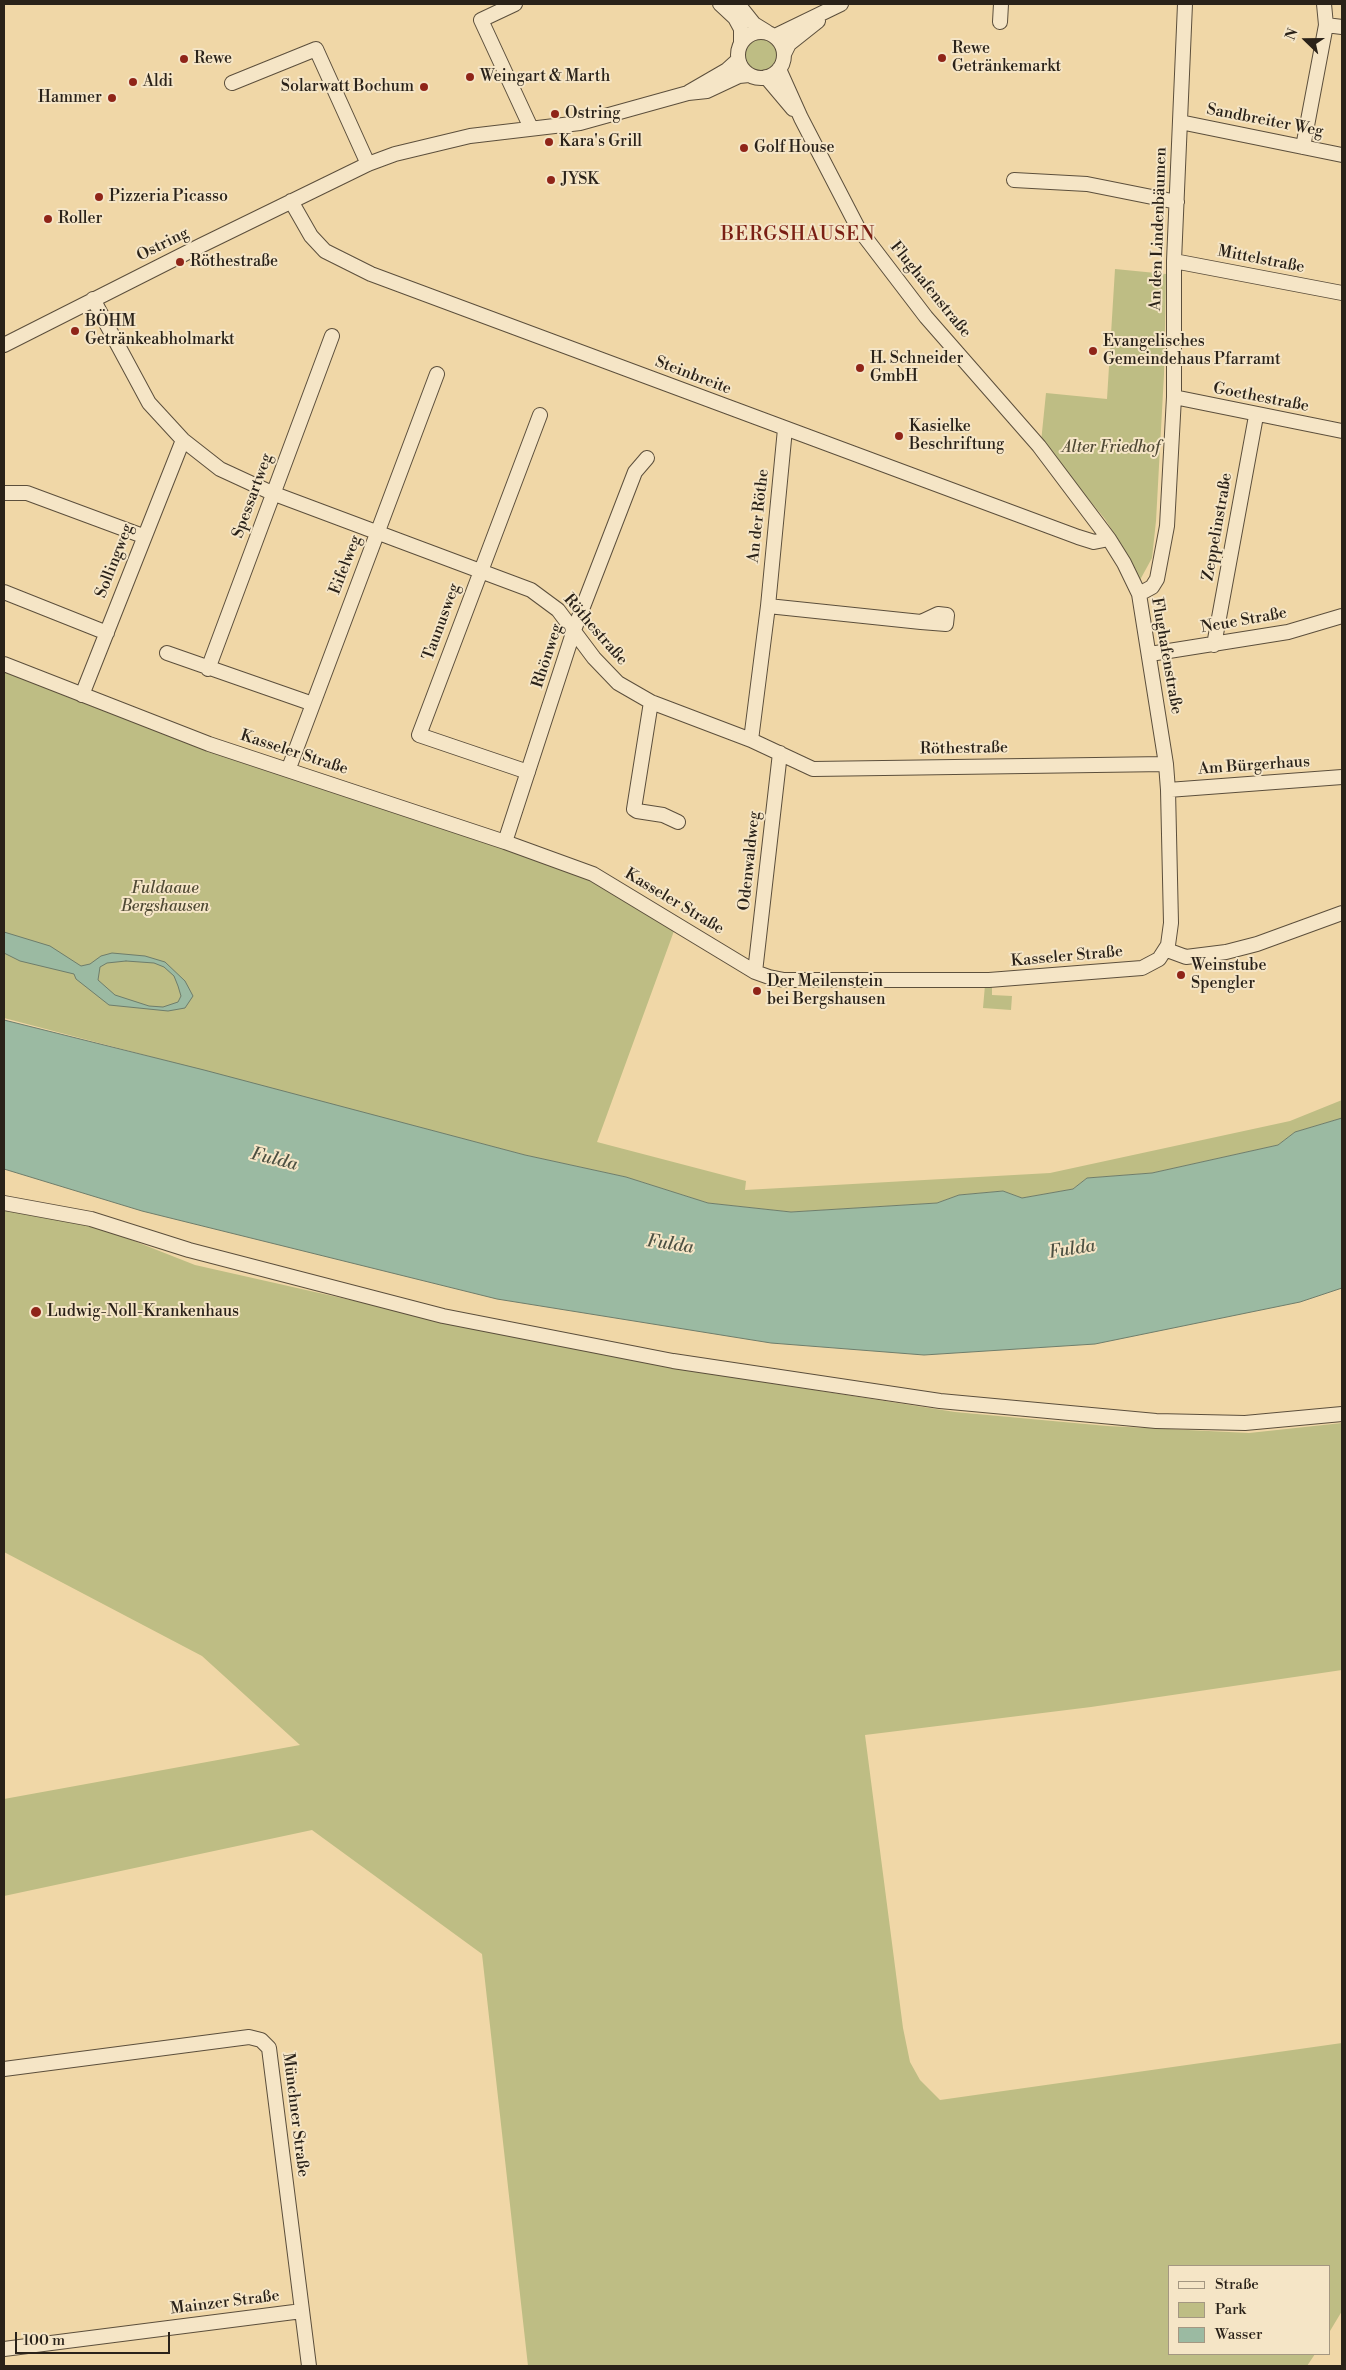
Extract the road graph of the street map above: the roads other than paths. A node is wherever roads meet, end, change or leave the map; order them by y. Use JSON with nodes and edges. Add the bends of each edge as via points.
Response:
{"nodes":[{"id":1,"x":515,"y":4,"type":"edge"},
{"id":2,"x":720,"y":4,"type":"edge"},
{"id":3,"x":738,"y":4,"type":"edge"},
{"id":4,"x":841,"y":4,"type":"edge"},
{"id":5,"x":1001,"y":4,"type":"edge"},
{"id":6,"x":1185,"y":4,"type":"edge"},
{"id":7,"x":1324,"y":4,"type":"edge"},
{"id":8,"x":828,"y":12,"type":"junction"},
{"id":9,"x":1000,"y":22,"type":"dead end"},
{"id":10,"x":1326,"y":25,"type":"junction"},
{"id":11,"x":1342,"y":27,"type":"edge"},
{"id":12,"x":771,"y":34,"type":"junction"},
{"id":13,"x":741,"y":42,"type":"junction"},
{"id":14,"x":784,"y":54,"type":"junction"},
{"id":15,"x":738,"y":60,"type":"junction"},
{"id":16,"x":779,"y":69,"type":"junction"},
{"id":17,"x":749,"y":75,"type":"junction"},
{"id":18,"x":766,"y":77,"type":"junction"},
{"id":19,"x":232,"y":83,"type":"dead end"},
{"id":20,"x":688,"y":93,"type":"junction"},
{"id":21,"x":801,"y":118,"type":"junction"},
{"id":22,"x":1180,"y":122,"type":"junction"},
{"id":23,"x":531,"y":128,"type":"junction"},
{"id":24,"x":1302,"y":147,"type":"junction"},
{"id":25,"x":1342,"y":155,"type":"edge"},
{"id":26,"x":368,"y":164,"type":"junction"},
{"id":27,"x":1014,"y":180,"type":"dead end"},
{"id":28,"x":291,"y":201,"type":"junction"},
{"id":29,"x":1177,"y":202,"type":"junction"},
{"id":30,"x":1174,"y":262,"type":"junction"},
{"id":31,"x":1342,"y":293,"type":"edge"},
{"id":32,"x":93,"y":300,"type":"junction"},
{"id":33,"x":332,"y":336,"type":"dead end"},
{"id":34,"x":4,"y":345,"type":"edge"},
{"id":35,"x":437,"y":374,"type":"dead end"},
{"id":36,"x":1174,"y":397,"type":"junction"},
{"id":37,"x":540,"y":415,"type":"dead end"},
{"id":38,"x":1256,"y":416,"type":"junction"},
{"id":39,"x":785,"y":429,"type":"junction"},
{"id":40,"x":1342,"y":432,"type":"edge"},
{"id":41,"x":183,"y":440,"type":"junction"},
{"id":42,"x":647,"y":458,"type":"dead end"},
{"id":43,"x":272,"y":493,"type":"junction"},
{"id":44,"x":4,"y":494,"type":"edge"},
{"id":45,"x":377,"y":533,"type":"junction"},
{"id":46,"x":143,"y":536,"type":"junction"},
{"id":47,"x":1108,"y":539,"type":"junction"},
{"id":48,"x":479,"y":572,"type":"junction"},
{"id":49,"x":4,"y":592,"type":"edge"},
{"id":50,"x":1139,"y":594,"type":"junction"},
{"id":51,"x":768,"y":606,"type":"junction"},
{"id":52,"x":1342,"y":616,"type":"edge"},
{"id":53,"x":921,"y":622,"type":"dead end"},
{"id":54,"x":574,"y":630,"type":"junction"},
{"id":55,"x":107,"y":633,"type":"junction"},
{"id":56,"x":1214,"y":645,"type":"junction"},
{"id":57,"x":167,"y":653,"type":"dead end"},
{"id":58,"x":1150,"y":654,"type":"junction"},
{"id":59,"x":4,"y":664,"type":"edge"},
{"id":60,"x":208,"y":669,"type":"junction"},
{"id":61,"x":82,"y":696,"type":"junction"},
{"id":62,"x":651,"y":702,"type":"junction"},
{"id":63,"x":313,"y":704,"type":"junction"},
{"id":64,"x":751,"y":740,"type":"junction"},
{"id":65,"x":780,"y":753,"type":"junction"},
{"id":66,"x":1166,"y":764,"type":"junction"},
{"id":67,"x":289,"y":768,"type":"junction"},
{"id":68,"x":528,"y":772,"type":"junction"},
{"id":69,"x":1342,"y":777,"type":"edge"},
{"id":70,"x":1168,"y":790,"type":"junction"},
{"id":71,"x":678,"y":822,"type":"dead end"},
{"id":72,"x":505,"y":842,"type":"junction"},
{"id":73,"x":1342,"y":913,"type":"edge"},
{"id":74,"x":1166,"y":950,"type":"junction"},
{"id":75,"x":754,"y":972,"type":"junction"},
{"id":76,"x":4,"y":1203,"type":"edge"},
{"id":77,"x":1342,"y":1414,"type":"edge"},
{"id":78,"x":4,"y":2069,"type":"edge"},
{"id":79,"x":302,"y":2311,"type":"junction"},
{"id":80,"x":4,"y":2349,"type":"edge"},
{"id":81,"x":309,"y":2366,"type":"edge"}],
"edges":[{"from":1,"to":23,"type":"street","via":[[481,20]]},
{"from":2,"to":13,"type":"street","via":[[735,18],[741,29]]},
{"from":3,"to":12,"type":"street","via":[[754,24]]},
{"from":4,"to":8,"type":"street"},
{"from":5,"to":9,"type":"street"},
{"from":6,"to":22,"type":"street","name":"An den Lindenbäumen"},
{"from":7,"to":10,"type":"street"},
{"from":8,"to":12,"type":"street"},
{"from":8,"to":14,"type":"street","via":[[790,44]]},
{"from":10,"to":11,"type":"street"},
{"from":10,"to":24,"type":"street"},
{"from":12,"to":13,"type":"street","via":[[752,33]]},
{"from":12,"to":14,"type":"street","via":[[783,47]]},
{"from":13,"to":15,"type":"street"},
{"from":14,"to":16,"type":"street"},
{"from":15,"to":17,"type":"street"},
{"from":15,"to":20,"type":"street","name":"Ostring"},
{"from":16,"to":18,"type":"street"},
{"from":16,"to":21,"type":"street","name":"Flughafenstraße"},
{"from":17,"to":18,"type":"street"},
{"from":17,"to":20,"type":"street","name":"Ostring","via":[[739,76],[707,91]]},
{"from":18,"to":21,"type":"street","name":"Flughafenstraße"},
{"from":19,"to":26,"type":"street","via":[[316,49]]},
{"from":20,"to":23,"type":"street","name":"Ostring","via":[[580,122]]},
{"from":21,"to":47,"type":"street","name":"Flughafenstraße","via":[[858,228],[926,317],[1028,431]]},
{"from":22,"to":24,"type":"street","name":"Sandbreiter Weg"},
{"from":22,"to":29,"type":"street","name":"An den Lindenbäumen"},
{"from":23,"to":26,"type":"street","name":"Ostring","via":[[470,136]]},
{"from":24,"to":25,"type":"street","name":"Sandbreiter Weg"},
{"from":26,"to":28,"type":"street","name":"Ostring"},
{"from":27,"to":29,"type":"street","via":[[1087,184]]},
{"from":28,"to":32,"type":"street","name":"Ostring"},
{"from":28,"to":39,"type":"street","name":"Steinbreite","via":[[311,236],[325,251],[345,262]]},
{"from":29,"to":30,"type":"street","name":"An den Lindenbäumen"},
{"from":30,"to":31,"type":"street","name":"Mittelstraße"},
{"from":30,"to":36,"type":"street","name":"An den Lindenbäumen"},
{"from":32,"to":34,"type":"street","name":"Ostring"},
{"from":32,"to":41,"type":"street","name":"Röthestraße","via":[[149,403]]},
{"from":33,"to":43,"type":"street","name":"Spessartweg"},
{"from":35,"to":45,"type":"street","name":"Eifelweg"},
{"from":36,"to":38,"type":"street","name":"Goethestraße"},
{"from":36,"to":50,"type":"street","name":"An den Lindenbäumen","via":[[1167,526],[1160,566],[1152,587]]},
{"from":37,"to":48,"type":"street","name":"Taunusweg"},
{"from":38,"to":40,"type":"street","name":"Goethestraße"},
{"from":38,"to":56,"type":"street","name":"Zeppelinstraße"},
{"from":39,"to":47,"type":"street","name":"Steinbreite","via":[[1078,537],[1094,542]]},
{"from":39,"to":51,"type":"street","name":"An der Röthe"},
{"from":41,"to":43,"type":"street","name":"Röthestraße","via":[[220,468]]},
{"from":41,"to":46,"type":"street","name":"Sollingweg"},
{"from":42,"to":54,"type":"street","name":"Rhönweg","via":[[635,472]]},
{"from":43,"to":45,"type":"street","name":"Röthestraße"},
{"from":43,"to":60,"type":"street","name":"Spessartweg"},
{"from":44,"to":46,"type":"street","via":[[32,494]]},
{"from":45,"to":48,"type":"street","name":"Röthestraße"},
{"from":45,"to":63,"type":"street","name":"Eifelweg"},
{"from":46,"to":55,"type":"street","name":"Sollingweg"},
{"from":47,"to":50,"type":"street","name":"Flughafenstraße"},
{"from":48,"to":54,"type":"street","name":"Röthestraße","via":[[532,590],[558,610]]},
{"from":48,"to":68,"type":"street","name":"Taunusweg","via":[[418,735]]},
{"from":49,"to":55,"type":"street"},
{"from":50,"to":58,"type":"street","name":"Flughafenstraße"},
{"from":51,"to":53,"type":"street"},
{"from":51,"to":64,"type":"street","name":"An der Röthe"},
{"from":52,"to":56,"type":"street","name":"Neue Straße","via":[[1288,632]]},
{"from":54,"to":62,"type":"street","name":"Röthestraße","via":[[618,683]]},
{"from":54,"to":68,"type":"street","name":"Rhönweg"},
{"from":55,"to":61,"type":"street","name":"Sollingweg"},
{"from":56,"to":58,"type":"street","name":"Neue Straße"},
{"from":57,"to":60,"type":"street"},
{"from":58,"to":66,"type":"street","name":"Flughafenstraße"},
{"from":59,"to":61,"type":"street","name":"Kasseler Straße"},
{"from":60,"to":63,"type":"street"},
{"from":61,"to":67,"type":"street","name":"Kasseler Straße","via":[[249,758]]},
{"from":62,"to":64,"type":"street","name":"Röthestraße"},
{"from":62,"to":71,"type":"street","via":[[634,809]]},
{"from":63,"to":67,"type":"street","name":"Eifelweg"},
{"from":64,"to":65,"type":"street","name":"Röthestraße"},
{"from":65,"to":66,"type":"street","name":"Röthestraße","via":[[813,769]]},
{"from":65,"to":75,"type":"street","name":"Odenwaldweg"},
{"from":66,"to":70,"type":"street","name":"Flughafenstraße"},
{"from":67,"to":72,"type":"street","name":"Kasseler Straße"},
{"from":68,"to":72,"type":"street","name":"Rhönweg"},
{"from":69,"to":70,"type":"street","name":"Am Bürgerhaus"},
{"from":70,"to":74,"type":"street","name":"Flughafenstraße","via":[[1171,923]]},
{"from":72,"to":75,"type":"street","name":"Kasseler Straße","via":[[607,882]]},
{"from":73,"to":74,"type":"street","via":[[1226,952],[1186,957]]},
{"from":74,"to":75,"type":"street","name":"Kasseler Straße","via":[[1159,959],[1142,968],[989,980],[784,980]]},
{"from":76,"to":77,"type":"street","via":[[91,1219],[190,1250],[443,1316],[673,1360],[940,1401],[1156,1421],[1246,1423]]},
{"from":78,"to":79,"type":"street","name":"Münchner Straße","via":[[249,2037],[261,2040],[269,2048]]},
{"from":79,"to":80,"type":"street","name":"Mainzer Straße"},
{"from":79,"to":81,"type":"street","name":"Münchner Straße"}]}
